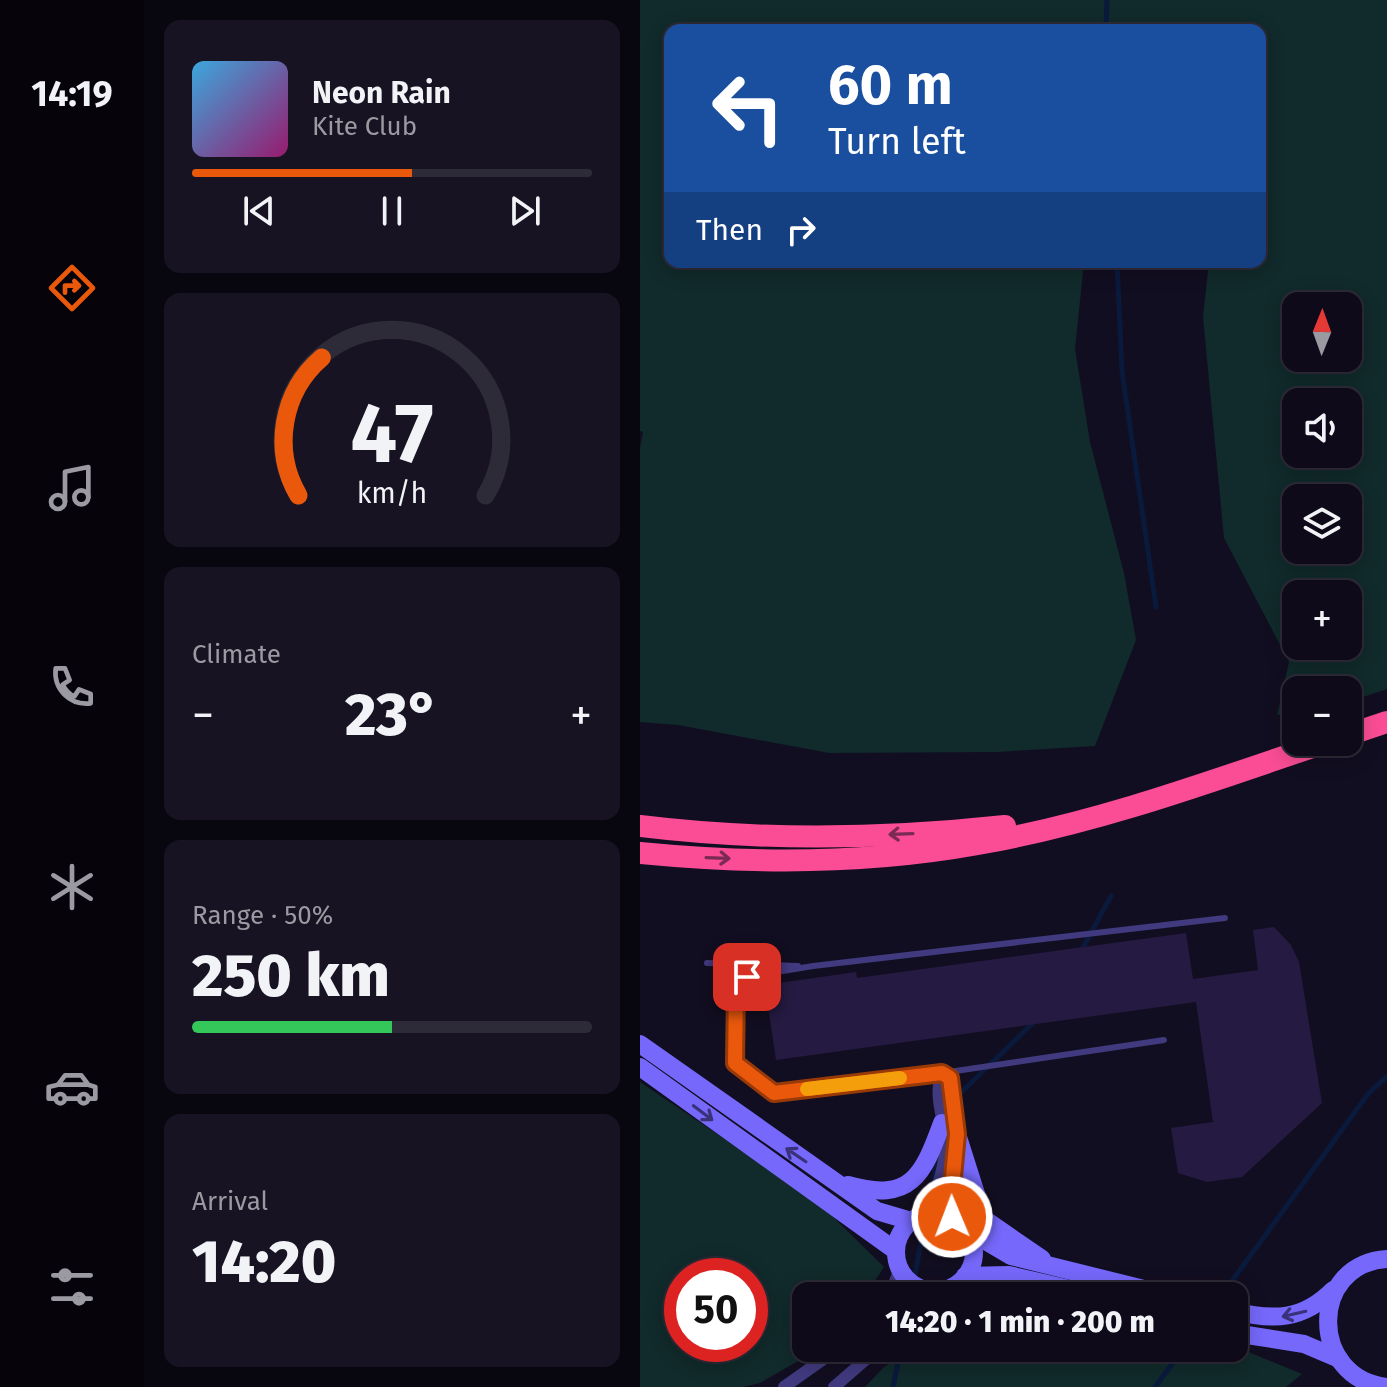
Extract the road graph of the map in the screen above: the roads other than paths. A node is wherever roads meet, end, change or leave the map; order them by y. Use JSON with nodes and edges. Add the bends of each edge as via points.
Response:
{"nodes":[{"id":1,"x":1387,"y":722,"type":"edge"},
{"id":2,"x":1362,"y":730,"type":"edge"},
{"id":3,"x":1286,"y":756,"type":"edge"},
{"id":4,"x":1145,"y":804,"type":"junction"},
{"id":5,"x":640,"y":826,"type":"edge"},
{"id":6,"x":640,"y":853,"type":"edge"},
{"id":7,"x":1225,"y":918,"type":"dead end"},
{"id":8,"x":707,"y":963,"type":"dead end"},
{"id":9,"x":813,"y":966,"type":"junction"},
{"id":10,"x":1164,"y":1040,"type":"dead end"},
{"id":11,"x":640,"y":1044,"type":"edge"},
{"id":12,"x":640,"y":1067,"type":"edge"},
{"id":13,"x":942,"y":1073,"type":"junction"},
{"id":14,"x":949,"y":1129,"type":"junction"},
{"id":15,"x":835,"y":1182,"type":"junction"},
{"id":16,"x":916,"y":1218,"type":"junction"},
{"id":17,"x":962,"y":1225,"type":"junction"},
{"id":18,"x":1387,"y":1259,"type":"edge"},
{"id":19,"x":898,"y":1260,"type":"junction"},
{"id":20,"x":1058,"y":1268,"type":"junction"},
{"id":21,"x":965,"y":1276,"type":"junction"},
{"id":22,"x":1343,"y":1280,"type":"junction"},
{"id":23,"x":892,"y":1282,"type":"edge"},
{"id":24,"x":914,"y":1282,"type":"edge"},
{"id":25,"x":957,"y":1282,"type":"edge"},
{"id":26,"x":1041,"y":1282,"type":"edge"},
{"id":27,"x":1115,"y":1282,"type":"edge"},
{"id":28,"x":1248,"y":1313,"type":"edge"},
{"id":29,"x":1248,"y":1335,"type":"edge"},
{"id":30,"x":1337,"y":1358,"type":"junction"},
{"id":31,"x":819,"y":1362,"type":"edge"},
{"id":32,"x":864,"y":1362,"type":"edge"},
{"id":33,"x":1369,"y":1384,"type":"edge"},
{"id":34,"x":784,"y":1387,"type":"edge"},
{"id":35,"x":834,"y":1387,"type":"edge"},
{"id":36,"x":1387,"y":1387,"type":"edge"}],
"edges":[{"from":1,"to":2,"type":"highway"},
{"from":3,"to":4,"type":"highway"},
{"from":4,"to":5,"type":"highway","one_way":true,"via":[[938,833],[778,837]]},
{"from":6,"to":4,"type":"highway","one_way":true,"via":[[764,860],[900,855],[1020,836]]},
{"from":7,"to":9,"type":"lane"},
{"from":8,"to":9,"type":"lane"},
{"from":9,"to":13,"type":"lane","via":[[747,977],[736,989],[735,1063],[774,1093]]},
{"from":10,"to":13,"type":"lane"},
{"from":15,"to":11,"type":"main road","one_way":true},
{"from":12,"to":19,"type":"main road","one_way":true},
{"from":13,"to":14,"type":"street","via":[[937,1085]]},
{"from":13,"to":14,"type":"street","via":[[950,1078]]},
{"from":14,"to":15,"type":"main road","via":[[926,1168],[899,1189],[869,1191]]},
{"from":14,"to":16,"type":"street","via":[[931,1204]]},
{"from":14,"to":17,"type":"street","via":[[952,1188]]},
{"from":14,"to":20,"type":"main road","via":[[984,1219]]},
{"from":15,"to":16,"type":"main road","via":[[877,1211]]},
{"from":16,"to":17,"type":"main road","via":[[940,1213]]},
{"from":16,"to":19,"type":"main road","via":[[901,1232]]},
{"from":17,"to":20,"type":"main road","via":[[1011,1256]]},
{"from":17,"to":21,"type":"main road","via":[[973,1253]]},
{"from":18,"to":22,"type":"main road","via":[[1362,1265]]},
{"from":19,"to":23,"type":"street"},
{"from":19,"to":24,"type":"main road"},
{"from":20,"to":27,"type":"main road"},
{"from":21,"to":25,"type":"main road"},
{"from":21,"to":26,"type":"main road","via":[[1009,1275]]},
{"from":22,"to":28,"type":"main road","one_way":true,"via":[[1302,1313],[1278,1317]]},
{"from":22,"to":30,"type":"main road","via":[[1327,1313],[1329,1342]]},
{"from":29,"to":30,"type":"main road","via":[[1304,1344]]},
{"from":30,"to":33,"type":"main road"},
{"from":31,"to":34,"type":"street"},
{"from":32,"to":35,"type":"street"},
{"from":33,"to":36,"type":"main road"}]}
